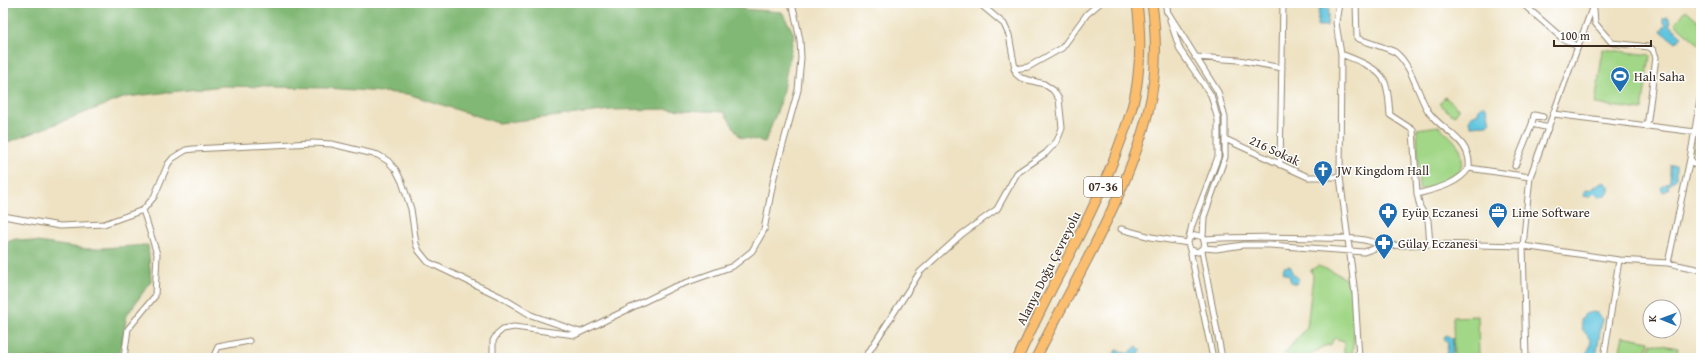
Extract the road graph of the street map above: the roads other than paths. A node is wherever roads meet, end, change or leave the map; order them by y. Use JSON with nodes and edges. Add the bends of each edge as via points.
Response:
{"nodes":[{"id":1,"x":790,"y":3,"type":"edge"},
{"id":2,"x":981,"y":3,"type":"edge"},
{"id":3,"x":1100,"y":3,"type":"edge"},
{"id":4,"x":1137,"y":3,"type":"edge"},
{"id":5,"x":1152,"y":3,"type":"edge"},
{"id":6,"x":1166,"y":3,"type":"edge"},
{"id":7,"x":1283,"y":3,"type":"edge"},
{"id":8,"x":1339,"y":3,"type":"edge"},
{"id":9,"x":1356,"y":3,"type":"edge"},
{"id":10,"x":1522,"y":3,"type":"edge"},
{"id":11,"x":1695,"y":3,"type":"edge"},
{"id":12,"x":1594,"y":4,"type":"edge"},
{"id":13,"x":1701,"y":8,"type":"edge"},
{"id":14,"x":1167,"y":11,"type":"junction"},
{"id":15,"x":1578,"y":47,"type":"junction"},
{"id":16,"x":1341,"y":54,"type":"junction"},
{"id":17,"x":1195,"y":57,"type":"junction"},
{"id":18,"x":1282,"y":68,"type":"junction"},
{"id":19,"x":1014,"y":69,"type":"junction"},
{"id":20,"x":1701,"y":94,"type":"edge"},
{"id":21,"x":1554,"y":114,"type":"junction"},
{"id":22,"x":1543,"y":116,"type":"dead end"},
{"id":23,"x":1532,"y":124,"type":"junction"},
{"id":24,"x":1647,"y":127,"type":"junction"},
{"id":25,"x":1549,"y":128,"type":"junction"},
{"id":26,"x":1695,"y":132,"type":"junction"},
{"id":27,"x":1225,"y":139,"type":"junction"},
{"id":28,"x":1690,"y":159,"type":"junction"},
{"id":29,"x":1280,"y":165,"type":"junction"},
{"id":30,"x":1515,"y":166,"type":"dead end"},
{"id":31,"x":1469,"y":168,"type":"junction"},
{"id":32,"x":1701,"y":171,"type":"edge"},
{"id":33,"x":1340,"y":177,"type":"junction"},
{"id":34,"x":1530,"y":177,"type":"junction"},
{"id":35,"x":1417,"y":194,"type":"junction"},
{"id":36,"x":143,"y":210,"type":"junction"},
{"id":37,"x":3,"y":216,"type":"edge"},
{"id":38,"x":1121,"y":229,"type":"dead end"},
{"id":39,"x":1203,"y":238,"type":"junction"},
{"id":40,"x":1349,"y":239,"type":"junction"},
{"id":41,"x":1188,"y":241,"type":"junction"},
{"id":42,"x":1430,"y":244,"type":"junction"},
{"id":43,"x":1382,"y":246,"type":"junction"},
{"id":44,"x":1523,"y":246,"type":"junction"},
{"id":45,"x":1203,"y":249,"type":"junction"},
{"id":46,"x":1190,"y":250,"type":"junction"},
{"id":47,"x":1349,"y":251,"type":"junction"},
{"id":48,"x":1620,"y":260,"type":"junction"},
{"id":49,"x":1668,"y":263,"type":"junction"},
{"id":50,"x":1701,"y":270,"type":"edge"},
{"id":51,"x":580,"y":332,"type":"junction"},
{"id":52,"x":249,"y":341,"type":"dead end"},
{"id":53,"x":124,"y":358,"type":"edge"},
{"id":54,"x":213,"y":358,"type":"edge"},
{"id":55,"x":493,"y":358,"type":"edge"},
{"id":56,"x":865,"y":358,"type":"edge"},
{"id":57,"x":1018,"y":358,"type":"edge"},
{"id":58,"x":1036,"y":358,"type":"edge"},
{"id":59,"x":1212,"y":358,"type":"edge"},
{"id":60,"x":1222,"y":358,"type":"edge"},
{"id":61,"x":1359,"y":358,"type":"edge"},
{"id":62,"x":1526,"y":358,"type":"edge"},
{"id":63,"x":1604,"y":358,"type":"edge"}],
"edges":[{"from":1,"to":51,"type":"street","via":[[800,40],[798,90],[774,177],[764,230],[759,241],[752,251],[733,266],[674,287]]},
{"from":2,"to":19,"type":"street","via":[[1004,24],[1009,35]]},
{"from":3,"to":19,"type":"street","via":[[1087,14],[1062,48],[1028,67]]},
{"from":4,"to":57,"type":"highway","name":"Alanya Doğu Çevreyolu","number":"07-36","via":[[1140,49],[1138,77],[1123,135],[1098,198]]},
{"from":5,"to":58,"type":"highway","number":"07-36","via":[[1156,48],[1154,75],[1149,110],[1140,140],[1111,210]]},
{"from":6,"to":14,"type":"street"},
{"from":7,"to":18,"type":"street"},
{"from":8,"to":16,"type":"street","via":[[1336,23]]},
{"from":9,"to":31,"type":"street","via":[[1358,38],[1394,52],[1404,64],[1429,112],[1459,140],[1468,155]]},
{"from":10,"to":15,"type":"street","via":[[1562,38]]},
{"from":11,"to":13,"type":"street"},
{"from":12,"to":15,"type":"street"},
{"from":12,"to":24,"type":"street","via":[[1595,23],[1612,43],[1649,47],[1654,52],[1656,57]]},
{"from":14,"to":17,"type":"street"},
{"from":14,"to":41,"type":"street","via":[[1180,50],[1212,95],[1218,120],[1218,157]]},
{"from":15,"to":21,"type":"street"},
{"from":16,"to":33,"type":"street"},
{"from":16,"to":35,"type":"street","via":[[1373,70],[1384,80],[1390,115],[1413,130]]},
{"from":17,"to":18,"type":"street","via":[[1239,60]]},
{"from":17,"to":27,"type":"street","via":[[1218,92],[1225,118]]},
{"from":18,"to":29,"type":"street"},
{"from":19,"to":56,"type":"street","via":[[1021,78],[1044,84],[1053,90],[1059,99],[1062,128],[1057,141],[1046,153],[1017,173],[997,209],[962,234],[920,272]]},
{"from":20,"to":26,"type":"street"},
{"from":21,"to":24,"type":"street"},
{"from":21,"to":25,"type":"street"},
{"from":22,"to":23,"type":"street","via":[[1534,115]]},
{"from":23,"to":25,"type":"street"},
{"from":23,"to":30,"type":"street"},
{"from":24,"to":26,"type":"street"},
{"from":25,"to":34,"type":"street"},
{"from":26,"to":28,"type":"street"},
{"from":27,"to":29,"type":"street","name":"216 Sokak"},
{"from":27,"to":39,"type":"street","via":[[1225,157],[1204,218]]},
{"from":28,"to":32,"type":"street"},
{"from":28,"to":49,"type":"street"},
{"from":29,"to":33,"type":"street","name":"216 Sokak","via":[[1308,177]]},
{"from":31,"to":34,"type":"street"},
{"from":31,"to":35,"type":"street","via":[[1452,183]]},
{"from":33,"to":40,"type":"street"},
{"from":34,"to":44,"type":"street"},
{"from":35,"to":42,"type":"street","via":[[1420,207],[1428,220]]},
{"from":36,"to":37,"type":"street","via":[[104,224],[60,226]]},
{"from":36,"to":51,"type":"street","via":[[154,196],[168,164],[179,154],[193,149],[313,143],[332,144],[378,155],[396,170],[402,182],[411,209],[416,244],[428,262],[501,297],[531,315]]},
{"from":36,"to":53,"type":"street","via":[[157,254],[155,296],[128,329]]},
{"from":38,"to":41,"type":"street","via":[[1151,237]]},
{"from":39,"to":40,"type":"street"},
{"from":39,"to":41,"type":"street","via":[[1196,235]]},
{"from":39,"to":45,"type":"street"},
{"from":40,"to":43,"type":"street","via":[[1372,241]]},
{"from":40,"to":47,"type":"street"},
{"from":41,"to":46,"type":"street"},
{"from":42,"to":43,"type":"street"},
{"from":42,"to":44,"type":"street"},
{"from":43,"to":47,"type":"street","via":[[1364,252]]},
{"from":44,"to":48,"type":"street"},
{"from":44,"to":62,"type":"street"},
{"from":45,"to":46,"type":"street","via":[[1195,252]]},
{"from":45,"to":47,"type":"street","via":[[1270,245]]},
{"from":45,"to":60,"type":"street"},
{"from":46,"to":59,"type":"street"},
{"from":47,"to":61,"type":"street"},
{"from":48,"to":49,"type":"street"},
{"from":48,"to":63,"type":"street"},
{"from":49,"to":50,"type":"street"},
{"from":51,"to":55,"type":"street","via":[[567,336],[514,327],[503,329],[493,341]]},
{"from":52,"to":54,"type":"street","via":[[218,347]]}]}
